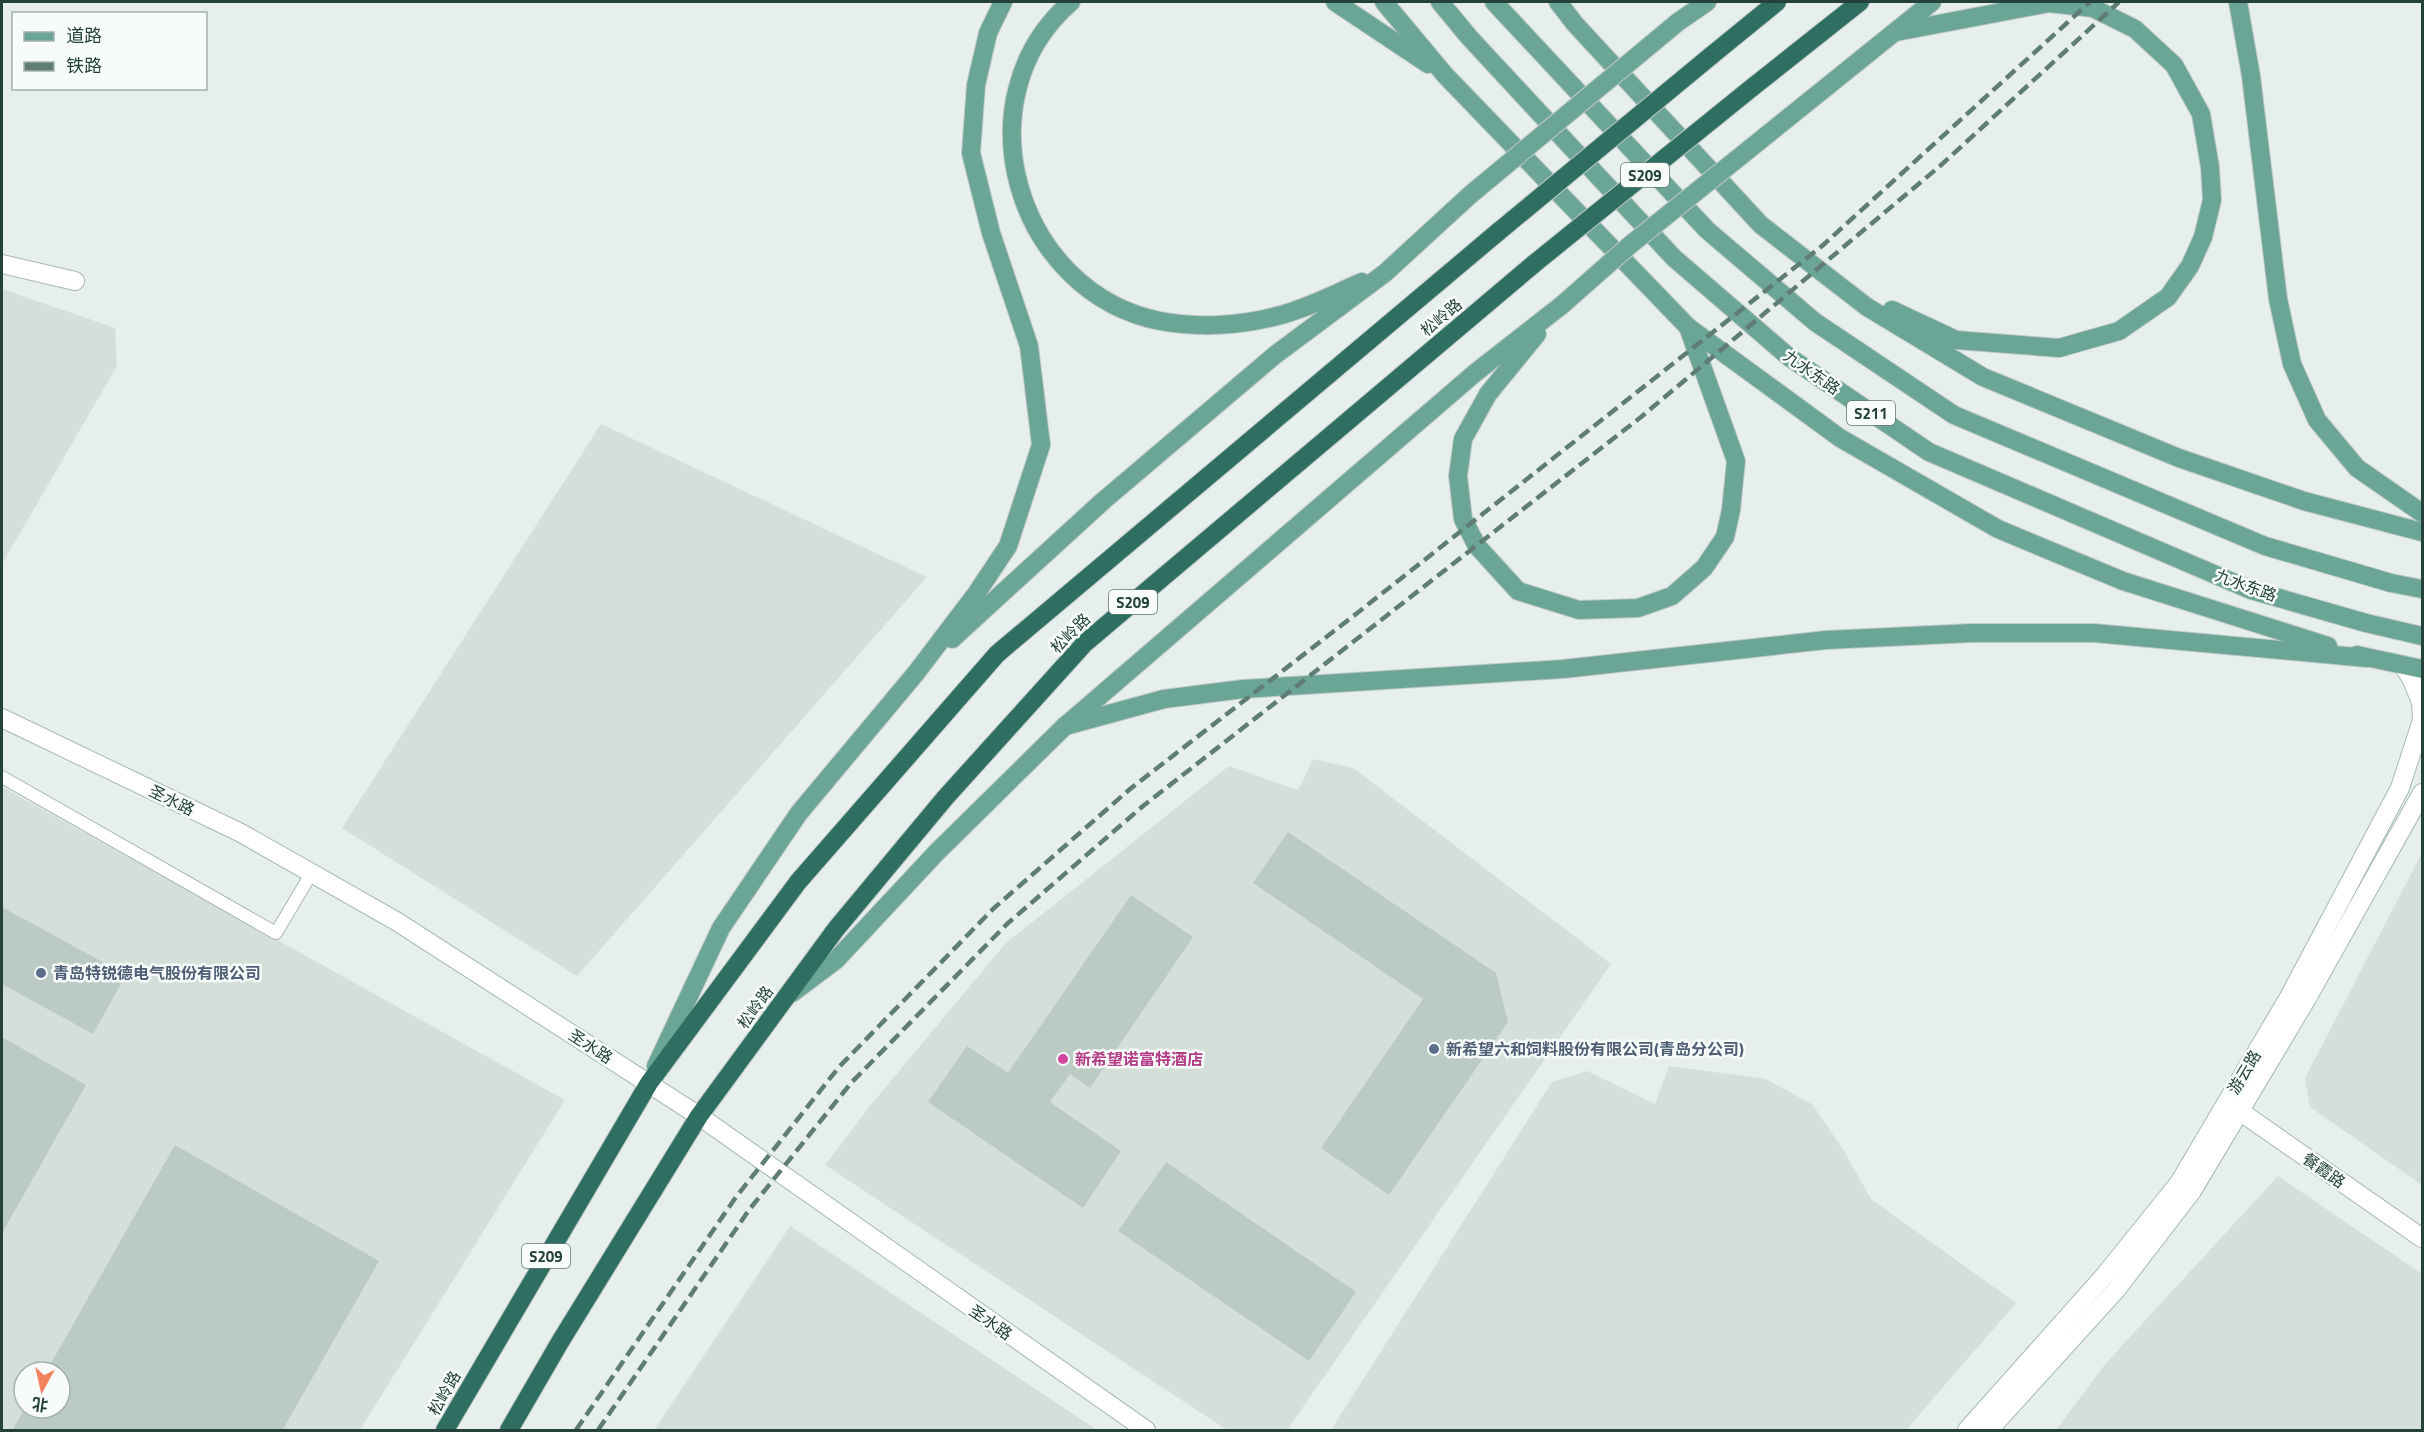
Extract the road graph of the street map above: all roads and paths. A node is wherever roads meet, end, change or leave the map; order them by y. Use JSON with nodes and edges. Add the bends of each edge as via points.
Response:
{"nodes":[{"id":1,"x":1003,"y":2,"type":"edge"},
{"id":2,"x":1071,"y":2,"type":"edge"},
{"id":3,"x":1335,"y":2,"type":"edge"},
{"id":4,"x":1384,"y":2,"type":"edge"},
{"id":5,"x":1440,"y":2,"type":"edge"},
{"id":6,"x":1494,"y":2,"type":"edge"},
{"id":7,"x":1558,"y":2,"type":"edge"},
{"id":8,"x":1707,"y":2,"type":"edge"},
{"id":9,"x":1777,"y":2,"type":"edge"},
{"id":10,"x":1860,"y":2,"type":"edge"},
{"id":11,"x":1932,"y":2,"type":"edge"},
{"id":12,"x":2238,"y":2,"type":"edge"},
{"id":13,"x":1896,"y":32,"type":"junction"},
{"id":14,"x":1445,"y":75,"type":"junction"},
{"id":15,"x":2,"y":264,"type":"edge"},
{"id":16,"x":1385,"y":273,"type":"junction"},
{"id":17,"x":75,"y":281,"type":"dead end"},
{"id":18,"x":1839,"y":286,"type":"junction"},
{"id":19,"x":1562,"y":305,"type":"junction"},
{"id":20,"x":1689,"y":327,"type":"junction"},
{"id":21,"x":2422,"y":513,"type":"edge"},
{"id":22,"x":2422,"y":532,"type":"edge"},
{"id":23,"x":2422,"y":589,"type":"edge"},
{"id":24,"x":2422,"y":636,"type":"edge"},
{"id":25,"x":2367,"y":658,"type":"junction"},
{"id":26,"x":2403,"y":665,"type":"junction"},
{"id":27,"x":2422,"y":669,"type":"edge"},
{"id":28,"x":916,"y":673,"type":"junction"},
{"id":29,"x":2,"y":718,"type":"edge"},
{"id":30,"x":1065,"y":726,"type":"junction"},
{"id":31,"x":2,"y":777,"type":"edge"},
{"id":32,"x":2422,"y":793,"type":"edge"},
{"id":33,"x":311,"y":874,"type":"junction"},
{"id":34,"x":788,"y":996,"type":"junction"},
{"id":35,"x":649,"y":1083,"type":"junction"},
{"id":36,"x":2233,"y":1107,"type":"junction"},
{"id":37,"x":699,"y":1116,"type":"junction"},
{"id":38,"x":2422,"y":1238,"type":"edge"},
{"id":39,"x":445,"y":1431,"type":"edge"},
{"id":40,"x":509,"y":1431,"type":"edge"},
{"id":41,"x":1146,"y":1431,"type":"edge"},
{"id":42,"x":1967,"y":1431,"type":"edge"},
{"id":43,"x":1989,"y":1431,"type":"edge"}],
"edges":[{"from":1,"to":28,"type":"main road","via":[[988,33],[976,85],[971,153],[991,233],[1029,346],[1041,445],[1008,546]]},
{"from":2,"to":16,"type":"main road","via":[[1036,41],[1023,72],[1014,109],[1012,150],[1018,189],[1033,225],[1076,280],[1141,315],[1161,321],[1223,326],[1278,316]]},
{"from":3,"to":14,"type":"main road"},
{"from":4,"to":14,"type":"main road"},
{"from":5,"to":24,"type":"main road","name":"九水东路","number":"S211","via":[[1674,258],[1789,357],[1929,452],[2251,590]]},
{"from":6,"to":23,"type":"main road","number":"S211","via":[[1707,230],[1815,322],[1954,415],[2265,546]]},
{"from":7,"to":18,"type":"main road","via":[[1761,225]]},
{"from":8,"to":16,"type":"main road","bridge":true,"via":[[1470,195]]},
{"from":9,"to":35,"type":"highway","name":"松岭路","number":"S209","bridge":true,"via":[[997,654],[798,882]]},
{"from":10,"to":34,"type":"highway","name":"松岭路","number":"S209","bridge":true,"via":[[1535,263],[1085,643],[945,798],[836,929]]},
{"from":11,"to":13,"type":"main road"},
{"from":12,"to":21,"type":"main road","via":[[2251,75],[2278,299],[2292,364],[2317,420],[2357,468]]},
{"from":13,"to":18,"type":"main road","via":[[2049,3],[2093,8],[2135,29],[2174,65],[2201,114],[2212,200],[2203,237],[2190,266],[2168,297],[2119,331],[2059,348],[1956,340]]},
{"from":13,"to":19,"type":"main road","bridge":true,"via":[[1630,245]]},
{"from":14,"to":20,"type":"main road"},
{"from":15,"to":17,"type":"main road"},
{"from":16,"to":28,"type":"main road","via":[[1275,355],[1103,501]]},
{"from":18,"to":22,"type":"main road","via":[[1983,377],[2179,458],[2304,501]]},
{"from":19,"to":20,"type":"main road","via":[[1488,394],[1463,439],[1458,476],[1463,519],[1477,546],[1518,591],[1579,610],[1638,608],[1672,596],[1704,568],[1725,537],[1736,461]]},
{"from":19,"to":30,"type":"main road","via":[[1475,373]]},
{"from":20,"to":25,"type":"main road","via":[[1840,438],[1998,529],[2123,582]]},
{"from":25,"to":26,"type":"main road"},
{"from":25,"to":30,"type":"main road","via":[[2094,633],[1972,633],[1837,640],[1563,669],[1242,689],[1164,699]]},
{"from":26,"to":27,"type":"main road"},
{"from":26,"to":36,"type":"main road","name":"游云路","via":[[2421,702],[2422,720],[2400,788]]},
{"from":28,"to":35,"type":"main road","via":[[799,813],[721,928]]},
{"from":29,"to":33,"type":"main road","name":"圣水路","via":[[241,833]]},
{"from":30,"to":34,"type":"main road","via":[[936,853],[836,960]]},
{"from":31,"to":33,"type":"lane","via":[[276,933]]},
{"from":32,"to":36,"type":"main road","name":"游云路","via":[[2306,1000]]},
{"from":33,"to":35,"type":"main road","name":"圣水路","via":[[396,921]]},
{"from":34,"to":37,"type":"highway","name":"松岭路","number":"S209"},
{"from":35,"to":37,"type":"main road","name":"圣水路"},
{"from":35,"to":39,"type":"highway","name":"松岭路","number":"S209"},
{"from":36,"to":38,"type":"main road","name":"餐霞路"},
{"from":36,"to":42,"type":"main road","name":"游云路","via":[[2105,1275]]},
{"from":36,"to":43,"type":"main road","name":"游云路","via":[[2192,1191],[2116,1290]]},
{"from":37,"to":40,"type":"highway","name":"松岭路","number":"S209"},
{"from":37,"to":41,"type":"main road","name":"圣水路"}]}
